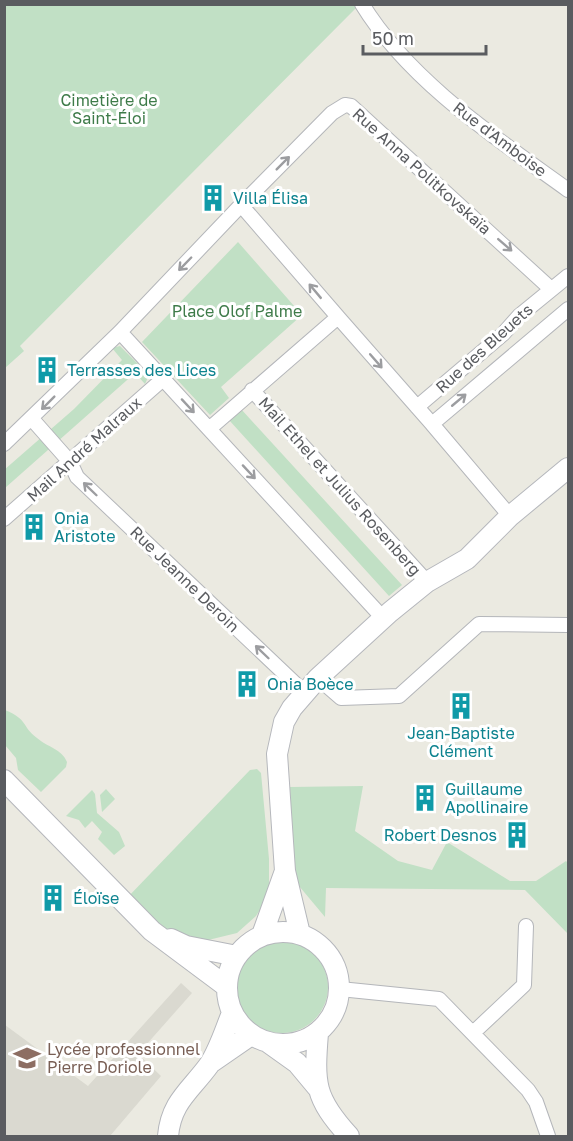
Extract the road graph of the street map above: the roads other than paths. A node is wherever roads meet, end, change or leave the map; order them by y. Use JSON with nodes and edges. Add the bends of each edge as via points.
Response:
{"nodes":[{"id":1,"x":362,"y":4,"type":"edge"},
{"id":2,"x":568,"y":190,"type":"edge"},
{"id":3,"x":242,"y":205,"type":"junction"},
{"id":4,"x":568,"y":276,"type":"edge"},
{"id":5,"x":551,"y":288,"type":"junction"},
{"id":6,"x":568,"y":309,"type":"edge"},
{"id":7,"x":338,"y":317,"type":"junction"},
{"id":8,"x":120,"y":332,"type":"junction"},
{"id":9,"x":163,"y":379,"type":"junction"},
{"id":10,"x":252,"y":390,"type":"junction"},
{"id":11,"x":417,"y":407,"type":"junction"},
{"id":12,"x":32,"y":419,"type":"junction"},
{"id":13,"x":432,"y":424,"type":"junction"},
{"id":14,"x":209,"y":429,"type":"junction"},
{"id":15,"x":4,"y":444,"type":"edge"},
{"id":16,"x":70,"y":462,"type":"junction"},
{"id":17,"x":568,"y":468,"type":"edge"},
{"id":18,"x":510,"y":516,"type":"junction"},
{"id":19,"x":4,"y":519,"type":"edge"},
{"id":20,"x":427,"y":582,"type":"junction"},
{"id":21,"x":383,"y":618,"type":"junction"},
{"id":22,"x":568,"y":626,"type":"edge"},
{"id":23,"x":311,"y":685,"type":"junction"},
{"id":24,"x":4,"y":780,"type":"edge"},
{"id":25,"x":285,"y":871,"type":"junction"},
{"id":26,"x":526,"y":926,"type":"dead end"},
{"id":27,"x":152,"y":931,"type":"junction"},
{"id":28,"x":300,"y":934,"type":"junction"},
{"id":29,"x":262,"y":935,"type":"junction"},
{"id":30,"x":237,"y":956,"type":"junction"},
{"id":31,"x":226,"y":987,"type":"junction"},
{"id":32,"x":340,"y":989,"type":"junction"},
{"id":33,"x":232,"y":1013,"type":"junction"},
{"id":34,"x":318,"y":1033,"type":"junction"},
{"id":35,"x":473,"y":1033,"type":"junction"},
{"id":36,"x":260,"y":1039,"type":"junction"},
{"id":37,"x":210,"y":1064,"type":"junction"},
{"id":38,"x":317,"y":1087,"type":"junction"},
{"id":39,"x":168,"y":1137,"type":"edge"},
{"id":40,"x":349,"y":1137,"type":"edge"},
{"id":41,"x":548,"y":1137,"type":"edge"}],
"edges":[{"from":1,"to":2,"type":"street","name":"Rue d'Amboise","via":[[378,30],[463,115]]},
{"from":3,"to":5,"type":"street","name":"Rue Anna Politkovskaïa","one_way":true,"via":[[332,113],[345,105],[351,106]]},
{"from":7,"to":3,"type":"street","one_way":true},
{"from":3,"to":8,"type":"street","one_way":true},
{"from":4,"to":5,"type":"street","name":"Rue des Bleuets"},
{"from":5,"to":11,"type":"street","name":"Rue des Bleuets"},
{"from":13,"to":6,"type":"street","name":"Rue des Bleuets","one_way":true},
{"from":7,"to":10,"type":"street"},
{"from":7,"to":11,"type":"street","one_way":true},
{"from":8,"to":9,"type":"street"},
{"from":8,"to":12,"type":"street","one_way":true},
{"from":9,"to":14,"type":"street","one_way":true},
{"from":9,"to":16,"type":"street","name":"Mail André Malraux"},
{"from":10,"to":14,"type":"street"},
{"from":10,"to":20,"type":"street","name":"Mail Ethel et Julius Rosenberg"},
{"from":11,"to":13,"type":"street"},
{"from":12,"to":15,"type":"street"},
{"from":12,"to":16,"type":"street","name":"Rue Jeanne Deroin"},
{"from":13,"to":18,"type":"street"},
{"from":14,"to":21,"type":"street","one_way":true},
{"from":16,"to":19,"type":"street","name":"Mail André Malraux"},
{"from":23,"to":16,"type":"street","name":"Rue Jeanne Deroin","one_way":true,"via":[[77,477]]},
{"from":17,"to":18,"type":"street"},
{"from":18,"to":20,"type":"street","via":[[467,559]]},
{"from":20,"to":21,"type":"street"},
{"from":21,"to":23,"type":"street"},
{"from":22,"to":23,"type":"street","name":"Rue Jeanne Deroin","via":[[479,624],[399,696],[341,698]]},
{"from":23,"to":25,"type":"street","via":[[284,723],[277,754]]},
{"from":24,"to":27,"type":"street"},
{"from":25,"to":28,"type":"street"},
{"from":25,"to":29,"type":"street"},
{"from":26,"to":35,"type":"street","via":[[524,985]]},
{"from":27,"to":30,"type":"street","via":[[186,946]]},
{"from":27,"to":31,"type":"street"},
{"from":28,"to":29,"type":"street","via":[[281,931]]},
{"from":28,"to":32,"type":"street","via":[[317,943],[330,957]]},
{"from":29,"to":30,"type":"street"},
{"from":30,"to":31,"type":"street"},
{"from":31,"to":33,"type":"street"},
{"from":32,"to":34,"type":"street","via":[[336,1009]]},
{"from":32,"to":35,"type":"street","via":[[439,999]]},
{"from":33,"to":36,"type":"street"},
{"from":33,"to":37,"type":"street"},
{"from":34,"to":36,"type":"street","via":[[286,1045]]},
{"from":34,"to":38,"type":"street"},
{"from":35,"to":41,"type":"street","via":[[528,1090]]},
{"from":36,"to":37,"type":"street"},
{"from":36,"to":38,"type":"street","via":[[297,1063]]},
{"from":37,"to":39,"type":"street","via":[[183,1095],[170,1119]]},
{"from":38,"to":40,"type":"street","via":[[328,1112]]}]}
